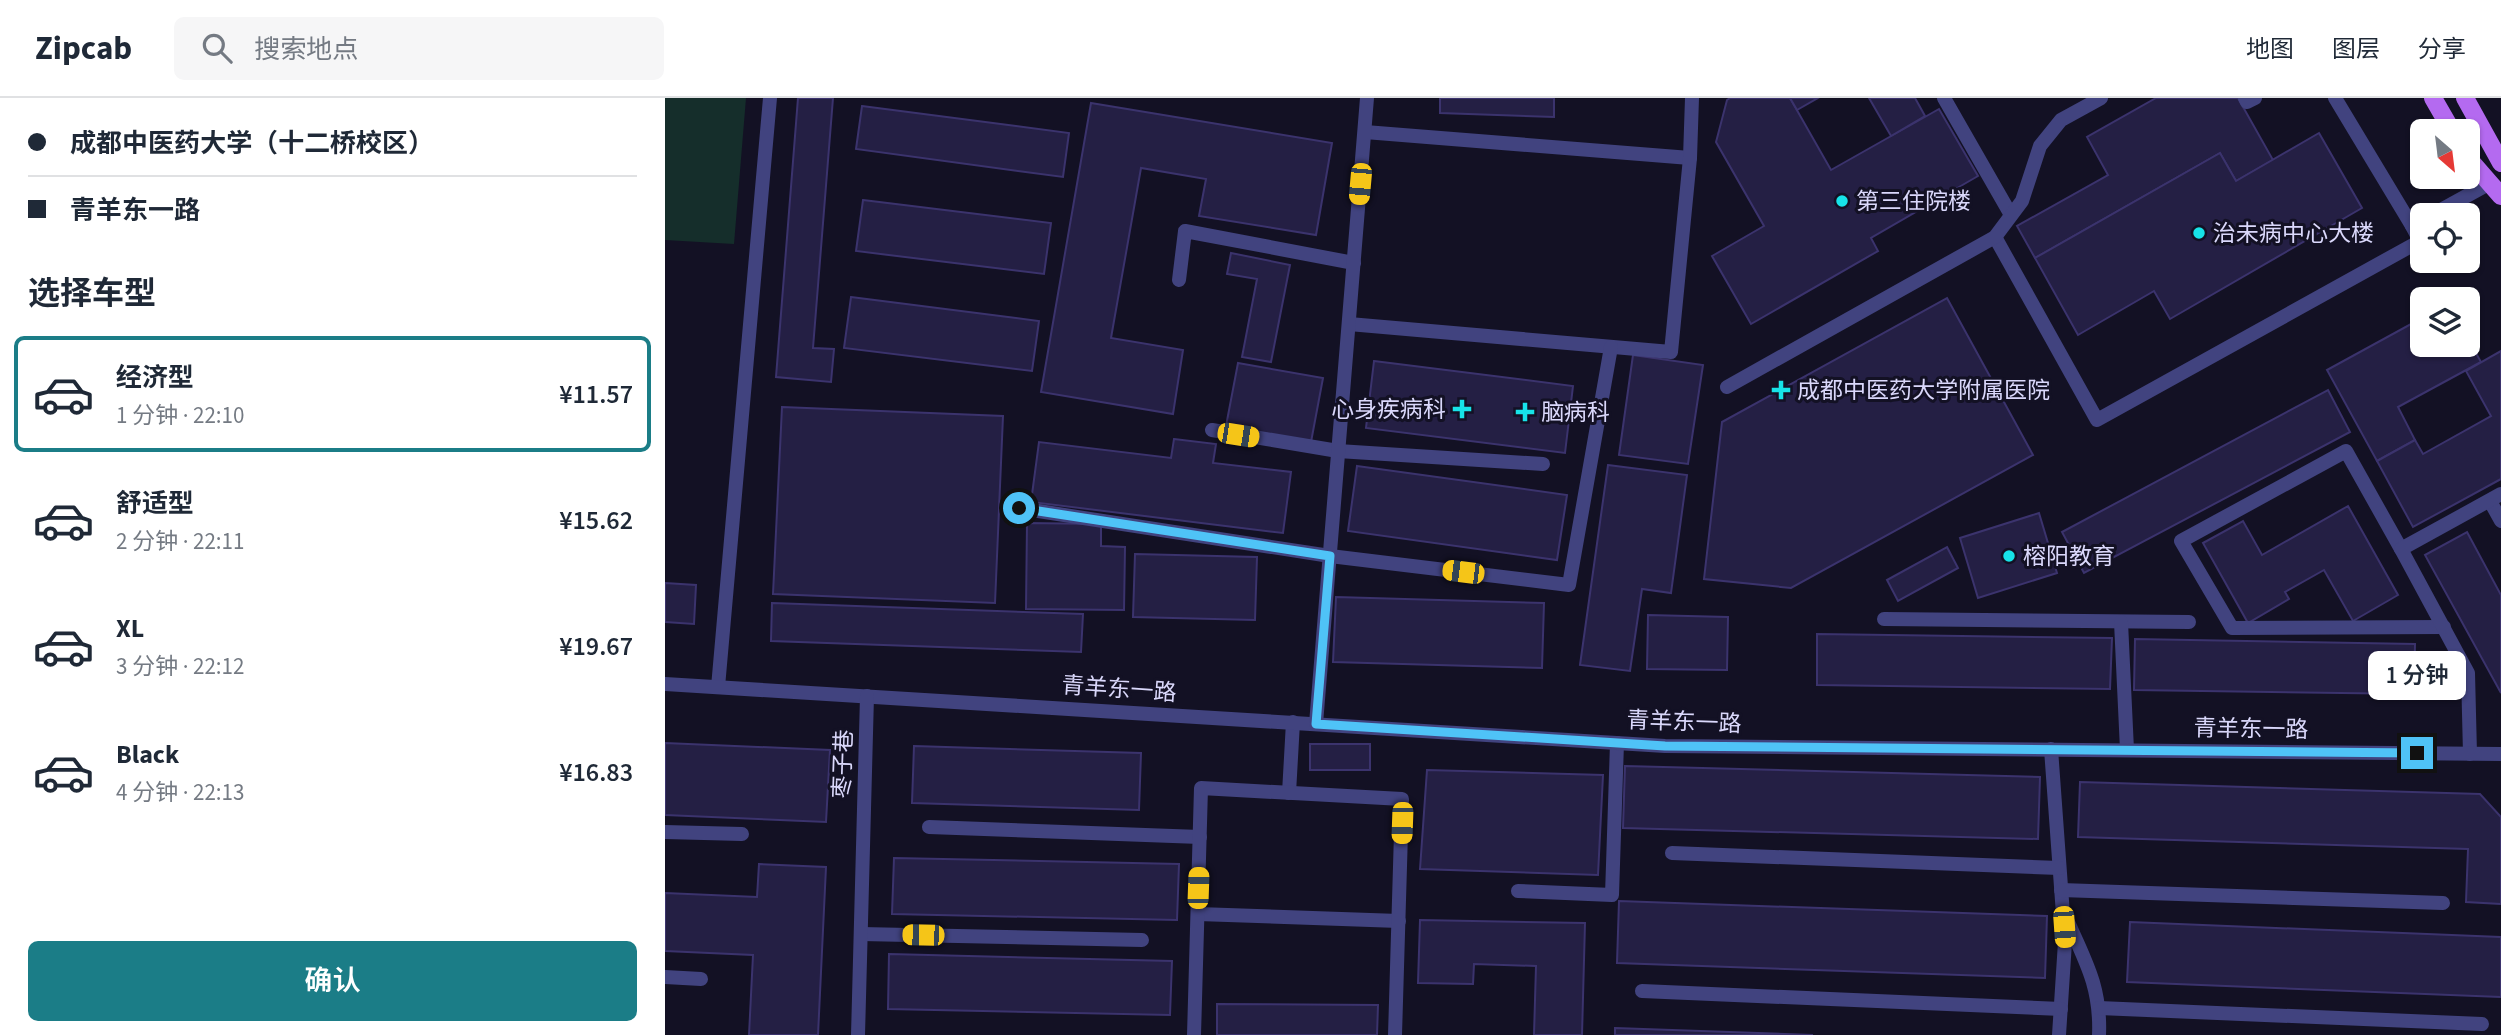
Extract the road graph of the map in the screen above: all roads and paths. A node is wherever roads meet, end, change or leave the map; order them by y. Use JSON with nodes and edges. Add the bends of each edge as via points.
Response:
{"nodes":[{"id":1,"x":770,"y":98,"type":"edge"},
{"id":2,"x":1367,"y":98,"type":"edge"},
{"id":3,"x":1692,"y":98,"type":"edge"},
{"id":4,"x":1944,"y":98,"type":"edge"},
{"id":5,"x":2101,"y":98,"type":"edge"},
{"id":6,"x":2245,"y":98,"type":"edge"},
{"id":7,"x":2255,"y":98,"type":"edge"},
{"id":8,"x":2335,"y":98,"type":"edge"},
{"id":9,"x":2433,"y":98,"type":"edge"},
{"id":10,"x":2465,"y":98,"type":"edge"},
{"id":11,"x":2445,"y":119,"type":"edge"},
{"id":12,"x":1364,"y":132,"type":"junction"},
{"id":13,"x":1691,"y":158,"type":"junction"},
{"id":14,"x":2501,"y":163,"type":"edge"},
{"id":15,"x":2480,"y":172,"type":"edge"},
{"id":16,"x":2495,"y":190,"type":"edge"},
{"id":17,"x":2462,"y":203,"type":"edge"},
{"id":18,"x":2410,"y":212,"type":"edge"},
{"id":19,"x":2011,"y":215,"type":"junction"},
{"id":20,"x":1995,"y":237,"type":"junction"},
{"id":21,"x":2410,"y":247,"type":"edge"},
{"id":22,"x":1354,"y":263,"type":"junction"},
{"id":23,"x":1179,"y":280,"type":"dead end"},
{"id":24,"x":1349,"y":324,"type":"junction"},
{"id":25,"x":1612,"y":347,"type":"junction"},
{"id":26,"x":1727,"y":387,"type":"dead end"},
{"id":27,"x":1212,"y":430,"type":"dead end"},
{"id":28,"x":1338,"y":451,"type":"junction"},
{"id":29,"x":1543,"y":464,"type":"dead end"},
{"id":30,"x":2495,"y":498,"type":"edge"},
{"id":31,"x":1019,"y":508,"type":"dead end"},
{"id":32,"x":2501,"y":522,"type":"edge"},
{"id":33,"x":2401,"y":549,"type":"junction"},
{"id":34,"x":1330,"y":556,"type":"junction"},
{"id":35,"x":1884,"y":619,"type":"dead end"},
{"id":36,"x":2122,"y":622,"type":"junction"},
{"id":37,"x":2189,"y":622,"type":"dead end"},
{"id":38,"x":2444,"y":627,"type":"junction"},
{"id":39,"x":665,"y":684,"type":"edge"},
{"id":40,"x":718,"y":687,"type":"junction"},
{"id":41,"x":867,"y":696,"type":"junction"},
{"id":42,"x":1293,"y":723,"type":"junction"},
{"id":43,"x":1316,"y":724,"type":"junction"},
{"id":44,"x":1617,"y":743,"type":"junction"},
{"id":45,"x":2051,"y":749,"type":"junction"},
{"id":46,"x":2127,"y":750,"type":"junction"},
{"id":47,"x":2470,"y":754,"type":"junction"},
{"id":48,"x":2501,"y":754,"type":"edge"},
{"id":49,"x":1289,"y":793,"type":"junction"},
{"id":50,"x":929,"y":827,"type":"dead end"},
{"id":51,"x":665,"y":832,"type":"edge"},
{"id":52,"x":742,"y":834,"type":"dead end"},
{"id":53,"x":1200,"y":837,"type":"junction"},
{"id":54,"x":1672,"y":853,"type":"dead end"},
{"id":55,"x":2059,"y":868,"type":"junction"},
{"id":56,"x":2061,"y":890,"type":"junction"},
{"id":57,"x":1518,"y":891,"type":"dead end"},
{"id":58,"x":2443,"y":903,"type":"dead end"},
{"id":59,"x":2063,"y":911,"type":"junction"},
{"id":60,"x":1198,"y":914,"type":"junction"},
{"id":61,"x":1399,"y":921,"type":"junction"},
{"id":62,"x":861,"y":934,"type":"junction"},
{"id":63,"x":1142,"y":940,"type":"dead end"},
{"id":64,"x":665,"y":977,"type":"edge"},
{"id":65,"x":701,"y":979,"type":"dead end"},
{"id":66,"x":1642,"y":991,"type":"dead end"},
{"id":67,"x":2099,"y":1008,"type":"junction"},
{"id":68,"x":2061,"y":1009,"type":"junction"},
{"id":69,"x":2482,"y":1024,"type":"dead end"},
{"id":70,"x":857,"y":1035,"type":"edge"},
{"id":71,"x":1194,"y":1035,"type":"edge"},
{"id":72,"x":1395,"y":1035,"type":"edge"},
{"id":73,"x":2059,"y":1035,"type":"edge"},
{"id":74,"x":2099,"y":1035,"type":"edge"}],
"edges":[{"from":1,"to":40,"type":"street"},
{"from":2,"to":12,"type":"street"},
{"from":3,"to":13,"type":"street"},
{"from":4,"to":19,"type":"street"},
{"from":5,"to":19,"type":"street","via":[[2061,120],[2040,146],[2022,201]]},
{"from":6,"to":7,"type":"street","via":[[2247,102]]},
{"from":8,"to":18,"type":"street"},
{"from":9,"to":11,"type":"main road"},
{"from":10,"to":14,"type":"main road"},
{"from":12,"to":13,"type":"street"},
{"from":12,"to":22,"type":"street"},
{"from":13,"to":25,"type":"street","via":[[1671,352]]},
{"from":15,"to":16,"type":"main road"},
{"from":16,"to":17,"type":"street"},
{"from":19,"to":20,"type":"street"},
{"from":20,"to":21,"type":"street","via":[[2097,420]]},
{"from":20,"to":26,"type":"street"},
{"from":22,"to":23,"type":"street","via":[[1185,230]]},
{"from":22,"to":24,"type":"street"},
{"from":24,"to":25,"type":"street"},
{"from":24,"to":28,"type":"street"},
{"from":25,"to":34,"type":"street","via":[[1569,585]]},
{"from":27,"to":28,"type":"street"},
{"from":28,"to":29,"type":"street"},
{"from":28,"to":34,"type":"street"},
{"from":30,"to":32,"type":"street"},
{"from":30,"to":33,"type":"street"},
{"from":31,"to":34,"type":"street"},
{"from":33,"to":38,"type":"street"},
{"from":33,"to":38,"type":"street","via":[[2346,452],[2181,541],[2232,628]]},
{"from":34,"to":43,"type":"street"},
{"from":35,"to":36,"type":"street"},
{"from":36,"to":37,"type":"street"},
{"from":36,"to":46,"type":"street"},
{"from":38,"to":47,"type":"street","via":[[2469,673]]},
{"from":39,"to":40,"type":"street"},
{"from":40,"to":41,"type":"street"},
{"from":41,"to":42,"type":"street","name":"青羊东一路"},
{"from":41,"to":62,"type":"street","name":"枣子巷"},
{"from":42,"to":43,"type":"street","name":"青羊东一路"},
{"from":42,"to":49,"type":"street"},
{"from":43,"to":44,"type":"street","name":"青羊东一路"},
{"from":44,"to":45,"type":"street","name":"青羊东一路"},
{"from":44,"to":57,"type":"street","via":[[1612,895]]},
{"from":45,"to":46,"type":"street","name":"青羊东一路"},
{"from":45,"to":55,"type":"street"},
{"from":46,"to":47,"type":"street","name":"青羊东一路"},
{"from":47,"to":48,"type":"street","name":"青羊东一路"},
{"from":49,"to":53,"type":"street","via":[[1201,788]]},
{"from":49,"to":61,"type":"street","via":[[1402,799]]},
{"from":50,"to":53,"type":"street"},
{"from":51,"to":52,"type":"street"},
{"from":53,"to":60,"type":"street"},
{"from":54,"to":55,"type":"street"},
{"from":55,"to":56,"type":"street"},
{"from":56,"to":58,"type":"street"},
{"from":56,"to":59,"type":"street"},
{"from":59,"to":67,"type":"street","via":[[2094,981]]},
{"from":59,"to":68,"type":"street"},
{"from":60,"to":61,"type":"street"},
{"from":60,"to":71,"type":"street"},
{"from":61,"to":72,"type":"street"},
{"from":62,"to":63,"type":"street"},
{"from":62,"to":70,"type":"street","name":"枣子巷"},
{"from":64,"to":65,"type":"street"},
{"from":66,"to":68,"type":"street"},
{"from":67,"to":69,"type":"street"},
{"from":67,"to":74,"type":"street"},
{"from":68,"to":73,"type":"street"}]}
